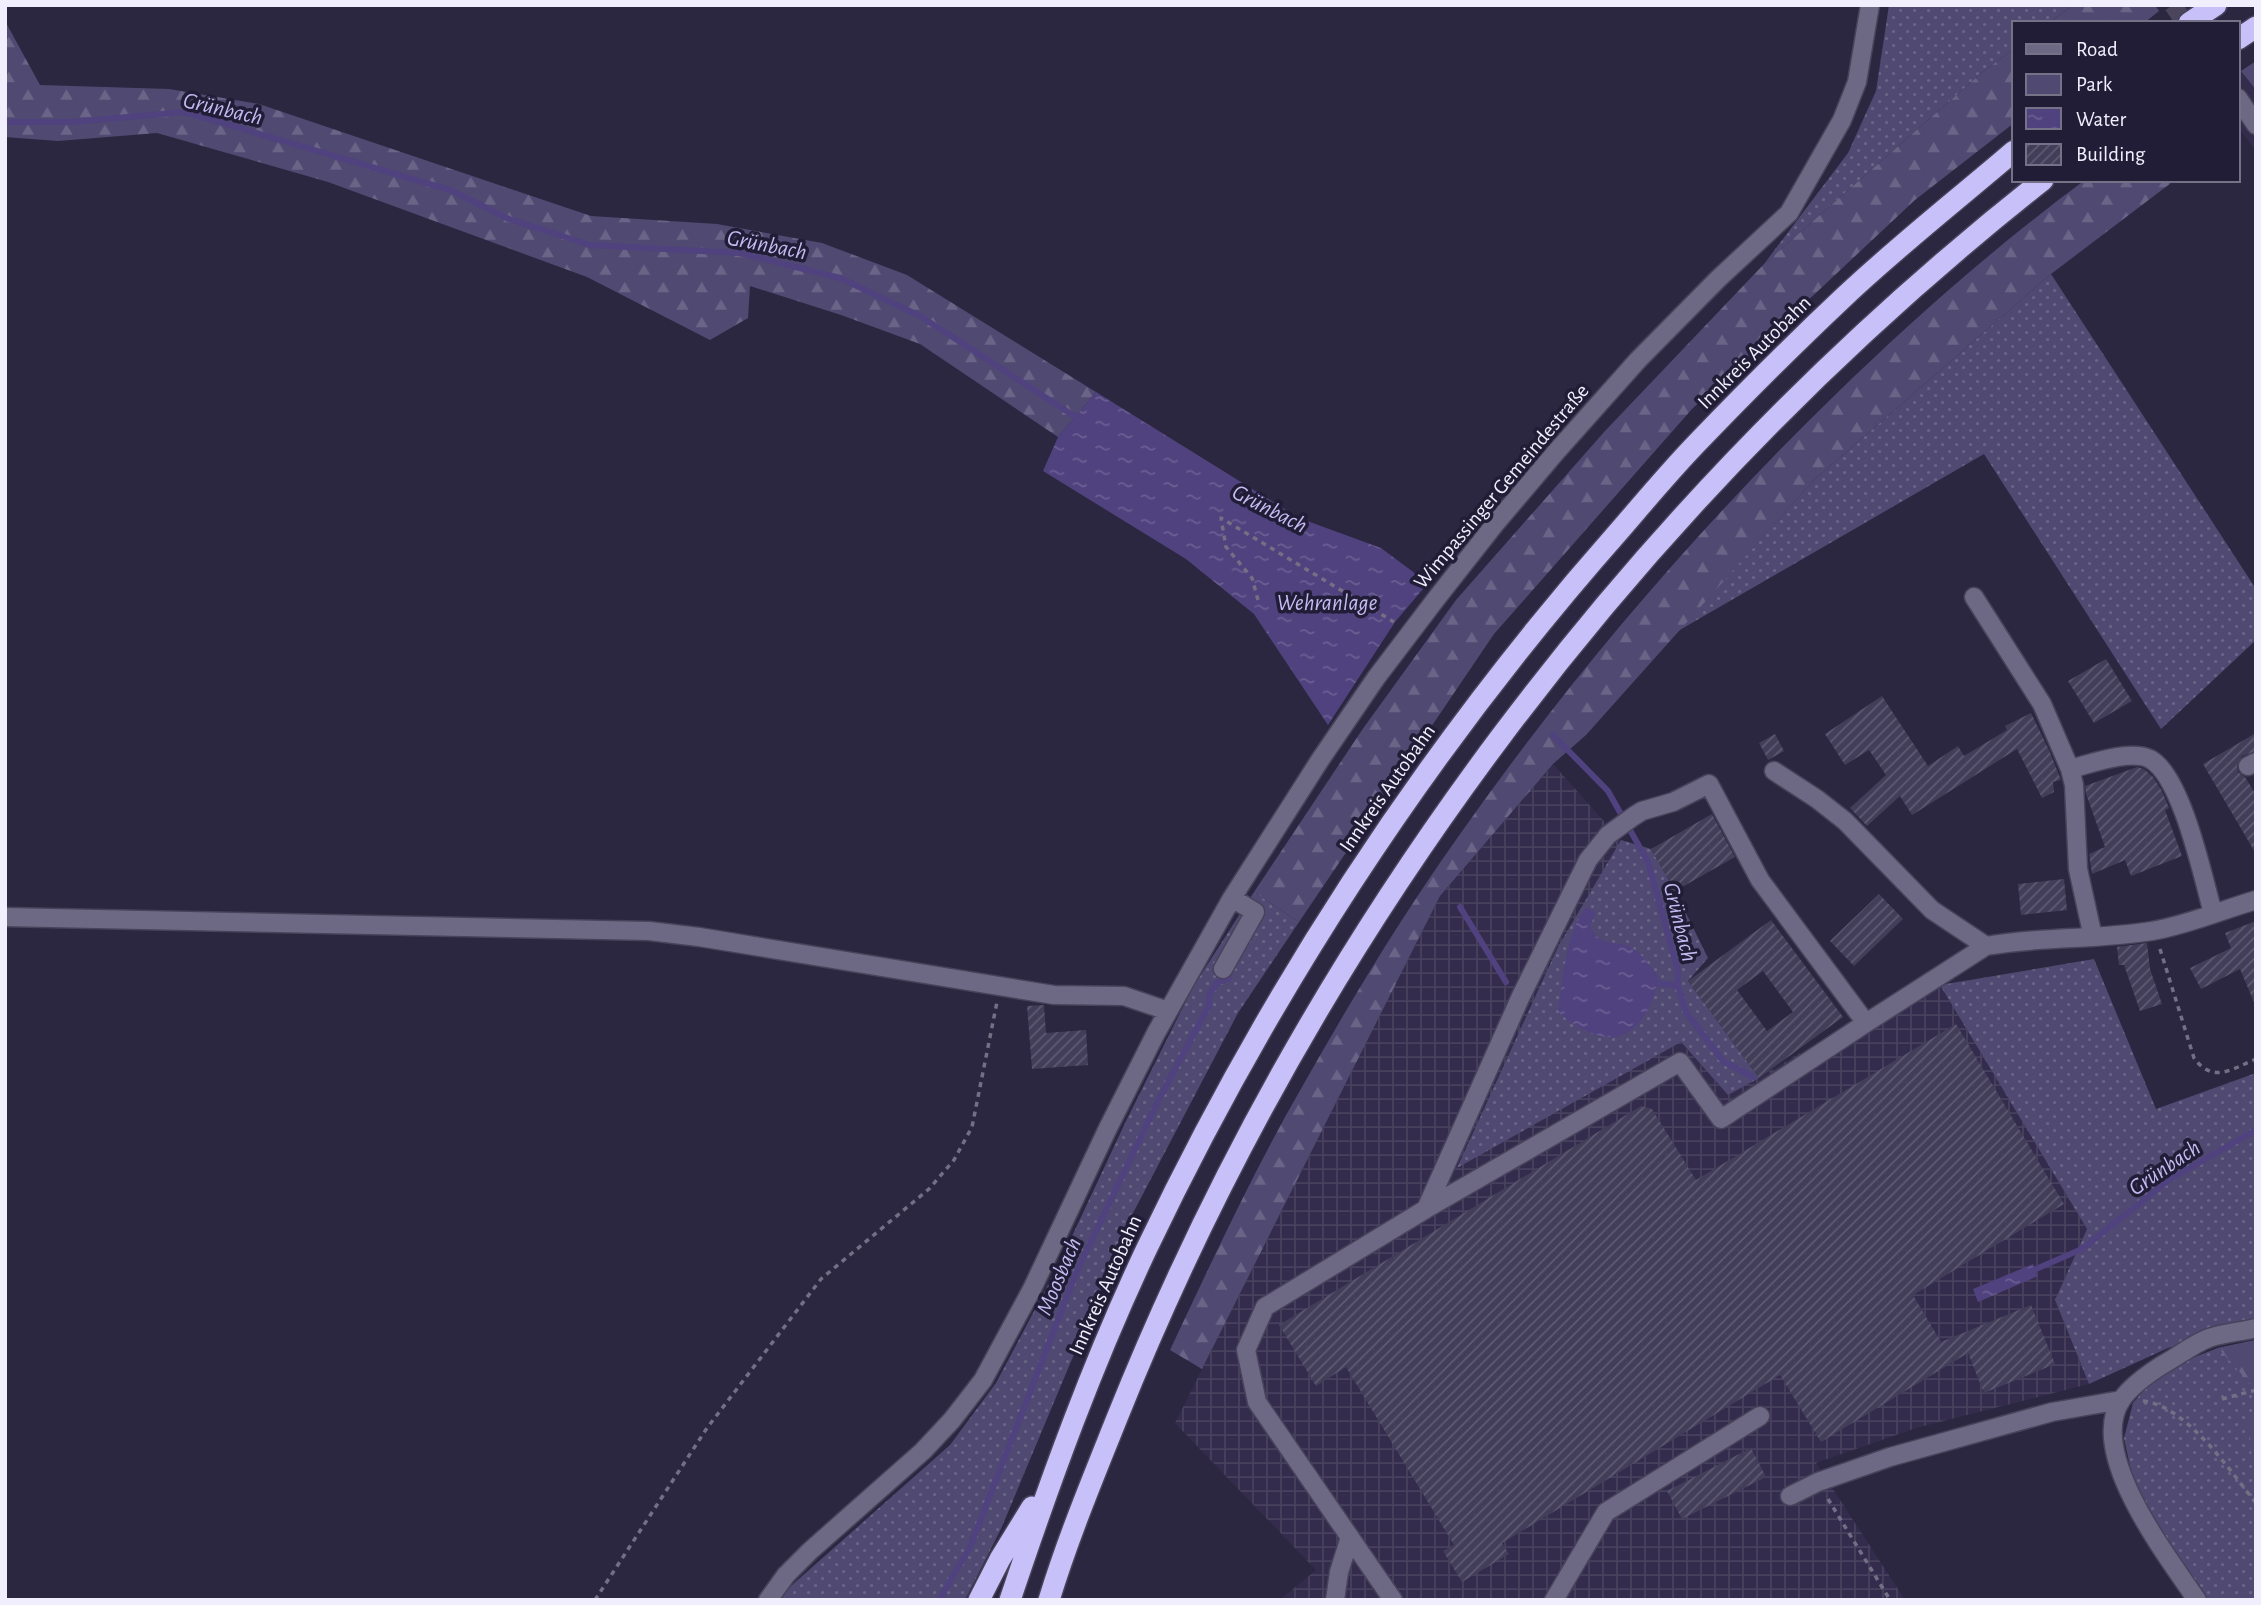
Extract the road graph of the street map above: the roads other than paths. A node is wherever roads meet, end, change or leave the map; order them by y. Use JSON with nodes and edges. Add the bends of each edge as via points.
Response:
{"nodes":[{"id":1,"x":1870,"y":5,"type":"edge"},
{"id":2,"x":2256,"y":27,"type":"edge"},
{"id":3,"x":2240,"y":38,"type":"edge"},
{"id":4,"x":2240,"y":101,"type":"edge"},
{"id":5,"x":2256,"y":125,"type":"edge"},
{"id":6,"x":2012,"y":152,"type":"edge"},
{"id":7,"x":2041,"y":182,"type":"edge"},
{"id":8,"x":1974,"y":597,"type":"dead end"},
{"id":9,"x":2070,"y":769,"type":"junction"},
{"id":10,"x":1774,"y":771,"type":"dead end"},
{"id":11,"x":1232,"y":898,"type":"junction"},
{"id":12,"x":2256,"y":900,"type":"edge"},
{"id":13,"x":2213,"y":913,"type":"junction"},
{"id":14,"x":5,"y":917,"type":"edge"},
{"id":15,"x":2093,"y":937,"type":"junction"},
{"id":16,"x":1986,"y":946,"type":"junction"},
{"id":17,"x":1223,"y":969,"type":"dead end"},
{"id":18,"x":1168,"y":1011,"type":"junction"},
{"id":19,"x":1867,"y":1023,"type":"junction"},
{"id":20,"x":1426,"y":1209,"type":"junction"},
{"id":21,"x":2256,"y":1328,"type":"edge"},
{"id":22,"x":2121,"y":1400,"type":"junction"},
{"id":23,"x":1760,"y":1416,"type":"dead end"},
{"id":24,"x":1052,"y":1476,"type":"junction"},
{"id":25,"x":1790,"y":1496,"type":"dead end"},
{"id":26,"x":1350,"y":1537,"type":"junction"},
{"id":27,"x":768,"y":1600,"type":"edge"},
{"id":28,"x":979,"y":1600,"type":"edge"},
{"id":29,"x":1010,"y":1600,"type":"edge"},
{"id":30,"x":1049,"y":1600,"type":"edge"},
{"id":31,"x":1335,"y":1600,"type":"edge"},
{"id":32,"x":1393,"y":1600,"type":"edge"},
{"id":33,"x":1554,"y":1600,"type":"edge"},
{"id":34,"x":2197,"y":1600,"type":"edge"}],
"edges":[{"from":1,"to":11,"type":"street","name":"Wimpassinger Gemeindestraße","via":[[1857,82],[1842,120],[1789,213],[1638,360],[1494,524],[1320,760]]},
{"from":2,"to":3,"type":"highway"},
{"from":4,"to":5,"type":"street"},
{"from":6,"to":24,"type":"highway","name":"Innkreis Autobahn","via":[[1846,295],[1695,445],[1555,603],[1435,759],[1286,984],[1209,1125],[1141,1261]]},
{"from":7,"to":30,"type":"highway","via":[[1872,323],[1719,476],[1586,625],[1467,781],[1379,911],[1245,1139],[1154,1327]]},
{"from":8,"to":9,"type":"street","via":[[2042,704]]},
{"from":9,"to":13,"type":"street","via":[[2134,756],[2150,759],[2162,771],[2182,805]]},
{"from":9,"to":15,"type":"street","via":[[2078,869]]},
{"from":10,"to":16,"type":"street","via":[[1845,821],[1933,910]]},
{"from":11,"to":17,"type":"street","via":[[1255,912]]},
{"from":11,"to":18,"type":"street","name":"Wimpassinger Gemeindestraße"},
{"from":12,"to":13,"type":"street"},
{"from":13,"to":15,"type":"street","via":[[2154,931]]},
{"from":14,"to":18,"type":"street","via":[[649,931],[1054,995],[1124,996]]},
{"from":15,"to":16,"type":"street"},
{"from":16,"to":19,"type":"street"},
{"from":18,"to":27,"type":"street","name":"Wimpassinger Gemeindestraße","via":[[983,1380],[923,1451],[810,1551]]},
{"from":19,"to":20,"type":"street","via":[[1721,1119],[1680,1062]]},
{"from":19,"to":20,"type":"street","via":[[1760,880],[1709,784],[1642,811],[1608,835],[1588,860]]},
{"from":20,"to":26,"type":"street","via":[[1265,1307],[1246,1350],[1257,1402]]},
{"from":21,"to":22,"type":"street","via":[[2207,1339],[2146,1375]]},
{"from":22,"to":25,"type":"street","via":[[2052,1412],[1890,1457]]},
{"from":22,"to":34,"type":"street","via":[[2113,1440],[2119,1471],[2132,1501]]},
{"from":23,"to":33,"type":"street","via":[[1606,1512]]},
{"from":24,"to":28,"type":"highway"},
{"from":24,"to":29,"type":"highway","name":"Innkreis Autobahn"},
{"from":26,"to":31,"type":"street"},
{"from":26,"to":32,"type":"street"}]}
